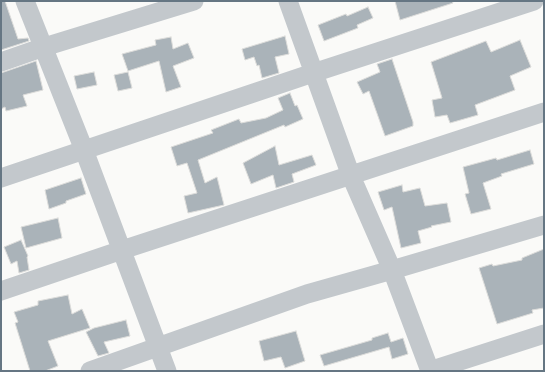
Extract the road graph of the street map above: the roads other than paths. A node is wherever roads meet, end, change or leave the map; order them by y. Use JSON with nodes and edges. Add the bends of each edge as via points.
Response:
{"nodes":[{"id":1,"x":25,"y":1,"type":"edge"},
{"id":2,"x":194,"y":1,"type":"edge"},
{"id":3,"x":288,"y":1,"type":"edge"},
{"id":4,"x":534,"y":1,"type":"edge"},
{"id":5,"x":44,"y":47,"type":"junction"},
{"id":6,"x":1,"y":62,"type":"edge"},
{"id":7,"x":313,"y":73,"type":"junction"},
{"id":8,"x":544,"y":112,"type":"edge"},
{"id":9,"x":84,"y":150,"type":"junction"},
{"id":10,"x":350,"y":176,"type":"junction"},
{"id":11,"x":1,"y":178,"type":"edge"},
{"id":12,"x":544,"y":225,"type":"edge"},
{"id":13,"x":122,"y":250,"type":"junction"},
{"id":14,"x":392,"y":270,"type":"junction"},
{"id":15,"x":1,"y":291,"type":"edge"},
{"id":16,"x":544,"y":334,"type":"edge"},
{"id":17,"x":158,"y":348,"type":"junction"},
{"id":18,"x":90,"y":371,"type":"edge"},
{"id":19,"x":167,"y":371,"type":"edge"},
{"id":20,"x":429,"y":371,"type":"edge"}],
"edges":[{"from":1,"to":5,"type":"street"},
{"from":2,"to":5,"type":"street"},
{"from":3,"to":7,"type":"street"},
{"from":4,"to":7,"type":"street"},
{"from":5,"to":6,"type":"street"},
{"from":5,"to":9,"type":"street"},
{"from":7,"to":9,"type":"street"},
{"from":7,"to":10,"type":"street"},
{"from":8,"to":10,"type":"street"},
{"from":9,"to":11,"type":"street"},
{"from":9,"to":13,"type":"street"},
{"from":10,"to":13,"type":"street"},
{"from":10,"to":14,"type":"street"},
{"from":12,"to":14,"type":"street"},
{"from":13,"to":15,"type":"street"},
{"from":13,"to":17,"type":"street"},
{"from":14,"to":17,"type":"street","via":[[307,294]]},
{"from":14,"to":20,"type":"street"},
{"from":16,"to":20,"type":"street"},
{"from":17,"to":18,"type":"street"},
{"from":17,"to":19,"type":"street"}]}
